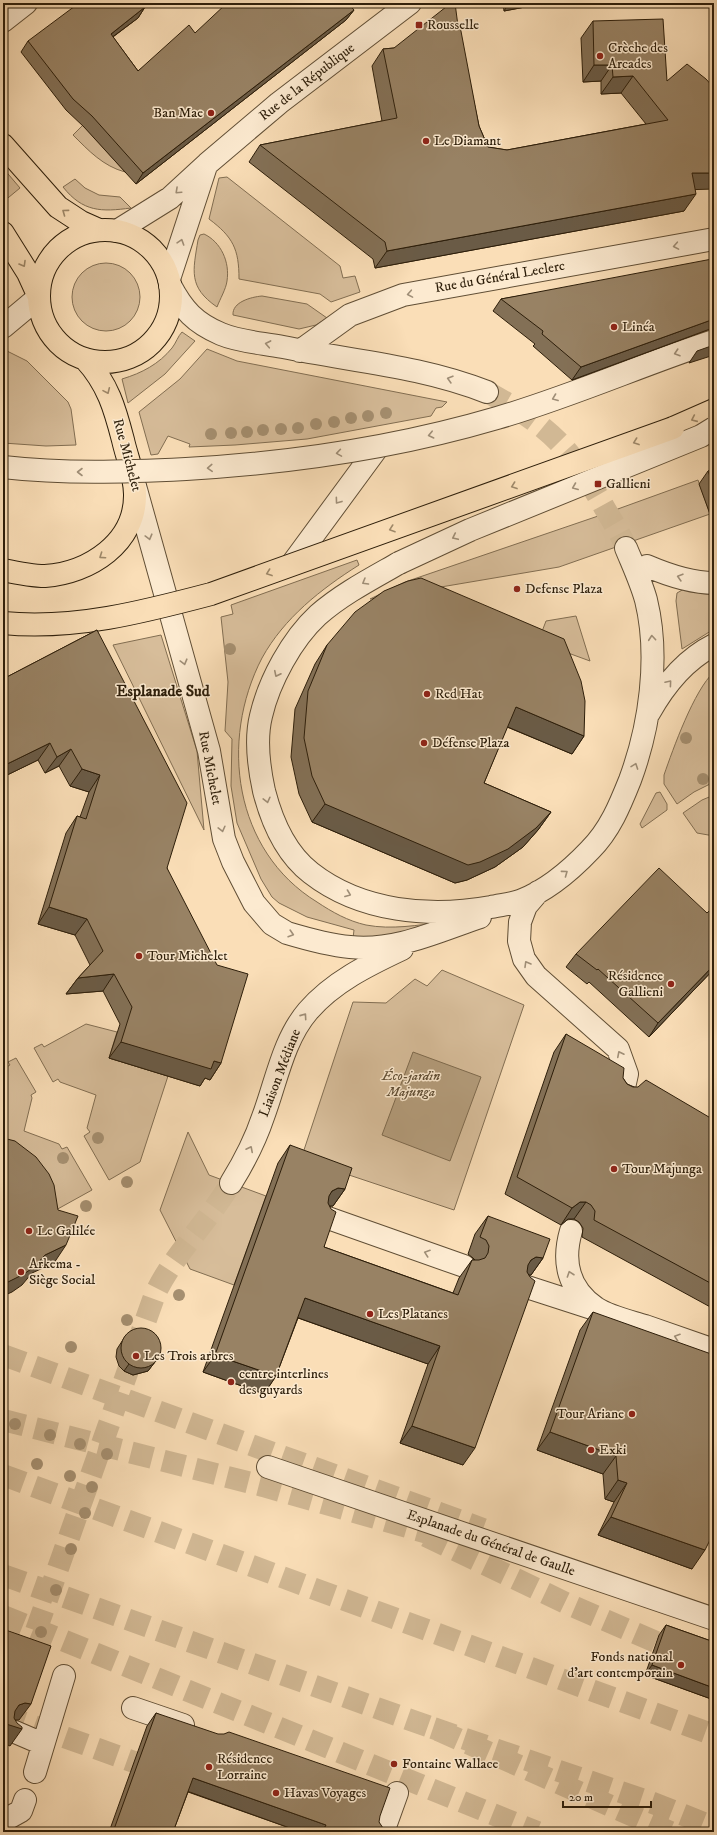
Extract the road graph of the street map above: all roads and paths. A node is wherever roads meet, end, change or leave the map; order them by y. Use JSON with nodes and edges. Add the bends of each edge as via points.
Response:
{"nodes":[{"id":1,"x":26,"y":3,"type":"edge"},
{"id":2,"x":410,"y":3,"type":"edge"},
{"id":3,"x":3,"y":20,"type":"edge"},
{"id":4,"x":3,"y":144,"type":"edge"},
{"id":5,"x":207,"y":164,"type":"junction"},
{"id":6,"x":108,"y":231,"type":"junction"},
{"id":7,"x":3,"y":233,"type":"edge"},
{"id":8,"x":714,"y":239,"type":"edge"},
{"id":9,"x":169,"y":282,"type":"junction"},
{"id":10,"x":39,"y":297,"type":"junction"},
{"id":11,"x":3,"y":327,"type":"edge"},
{"id":12,"x":714,"y":340,"type":"edge"},
{"id":13,"x":300,"y":351,"type":"junction"},
{"id":14,"x":85,"y":359,"type":"junction"},
{"id":15,"x":487,"y":392,"type":"tunnel mouth"},
{"id":16,"x":714,"y":410,"type":"edge"},
{"id":17,"x":714,"y":428,"type":"edge"},
{"id":18,"x":378,"y":447,"type":"junction"},
{"id":19,"x":3,"y":467,"type":"edge"},
{"id":20,"x":135,"y":486,"type":"junction"},
{"id":21,"x":626,"y":548,"type":"tunnel mouth"},
{"id":22,"x":292,"y":564,"type":"junction"},
{"id":23,"x":647,"y":566,"type":"dead end"},
{"id":24,"x":3,"y":570,"type":"edge"},
{"id":25,"x":714,"y":583,"type":"edge"},
{"id":26,"x":3,"y":623,"type":"edge"},
{"id":27,"x":714,"y":645,"type":"edge"},
{"id":28,"x":647,"y":716,"type":"junction"},
{"id":29,"x":542,"y":888,"type":"junction"},
{"id":30,"x":520,"y":901,"type":"junction"},
{"id":31,"x":434,"y":934,"type":"junction"},
{"id":32,"x":624,"y":1092,"type":"edge"},
{"id":33,"x":231,"y":1183,"type":"tunnel mouth"},
{"id":34,"x":328,"y":1218,"type":"edge"},
{"id":35,"x":571,"y":1231,"type":"edge"},
{"id":36,"x":464,"y":1266,"type":"dead end"},
{"id":37,"x":527,"y":1287,"type":"edge"},
{"id":38,"x":608,"y":1314,"type":"junction"},
{"id":39,"x":714,"y":1350,"type":"edge"},
{"id":40,"x":268,"y":1467,"type":"dead end"},
{"id":41,"x":714,"y":1619,"type":"edge"},
{"id":42,"x":64,"y":1676,"type":"dead end"},
{"id":43,"x":133,"y":1708,"type":"dead end"},
{"id":44,"x":15,"y":1732,"type":"edge"},
{"id":45,"x":206,"y":1732,"type":"edge"},
{"id":46,"x":43,"y":1744,"type":"junction"},
{"id":47,"x":35,"y":1772,"type":"dead end"},
{"id":48,"x":387,"y":1789,"type":"edge"},
{"id":49,"x":25,"y":1800,"type":"dead end"},
{"id":50,"x":3,"y":1821,"type":"edge"},
{"id":51,"x":383,"y":1832,"type":"edge"}],
"edges":[{"from":1,"to":3,"type":"street"},
{"from":2,"to":5,"type":"street","name":"Rue de la République","via":[[279,103]]},
{"from":6,"to":4,"type":"main road","one_way":true,"via":[[74,219],[58,207]]},
{"from":5,"to":6,"type":"street","name":"Rue de la République","one_way":true,"via":[[164,202]]},
{"from":9,"to":5,"type":"street","one_way":true},
{"from":6,"to":9,"type":"main road","via":[[138,239],[148,246],[162,262]]},
{"from":6,"to":10,"type":"main road","via":[[86,233],[65,243],[53,255],[42,275]]},
{"from":7,"to":10,"type":"main road","one_way":true,"via":[[28,273]]},
{"from":8,"to":13,"type":"street","name":"Rue du Général Leclerc","one_way":true,"via":[[403,295],[350,315]]},
{"from":13,"to":9,"type":"street","one_way":true,"via":[[222,334],[196,320],[184,310]]},
{"from":9,"to":14,"type":"main road","via":[[171,299],[168,315],[163,327],[149,345],[124,359],[109,362]]},
{"from":10,"to":11,"type":"street"},
{"from":10,"to":14,"type":"main road","via":[[42,316],[53,338],[62,347]]},
{"from":12,"to":18,"type":"street","one_way":true,"bridge":true,"via":[[497,418]]},
{"from":15,"to":13,"type":"street","one_way":true,"via":[[424,372]]},
{"from":14,"to":20,"type":"main road","name":"Rue Michelet","one_way":true,"via":[[102,379],[108,393]]},
{"from":16,"to":22,"type":"main road","one_way":true,"bridge":true,"via":[[673,428]]},
{"from":17,"to":30,"type":"street","one_way":true,"bridge":true,"via":[[701,436],[470,530],[399,563],[345,595],[316,617],[283,660],[272,683],[260,717],[260,775],[278,832],[294,857],[310,873],[333,888],[357,898],[421,912],[461,912]]},
{"from":18,"to":19,"type":"street","one_way":true,"bridge":true,"via":[[292,461],[136,472],[71,472]]},
{"from":18,"to":22,"type":"street","one_way":true},
{"from":20,"to":24,"type":"main road","one_way":true,"via":[[134,507],[126,529],[116,545],[105,554],[81,568],[56,574],[32,575]]},
{"from":20,"to":31,"type":"street","name":"Rue Michelet","one_way":true,"via":[[209,751],[224,839],[254,903],[272,924],[287,933],[344,946],[376,947]]},
{"from":28,"to":21,"type":"street","one_way":true,"via":[[652,657],[650,624],[646,599]]},
{"from":22,"to":26,"type":"main road","one_way":true,"bridge":true,"via":[[211,594],[137,613],[76,622],[19,625]]},
{"from":25,"to":23,"type":"street","one_way":true,"via":[[689,580]]},
{"from":28,"to":27,"type":"street","one_way":true,"via":[[662,691],[685,666]]},
{"from":29,"to":28,"type":"street","one_way":true,"via":[[571,868],[592,849],[614,818],[640,752]]},
{"from":29,"to":30,"type":"street"},
{"from":32,"to":29,"type":"street","one_way":true,"via":[[627,1074],[618,1049],[536,976],[524,959],[518,928],[521,916]]},
{"from":30,"to":31,"type":"street","name":"Rue Michelet"},
{"from":33,"to":31,"type":"street","name":"Liaison Médiane","one_way":true,"via":[[255,1139],[286,1052],[307,1012],[325,994],[347,978]]},
{"from":36,"to":34,"type":"street","one_way":true},
{"from":38,"to":35,"type":"street","one_way":true,"via":[[586,1300],[571,1279],[566,1255]]},
{"from":37,"to":38,"type":"street"},
{"from":39,"to":38,"type":"street","one_way":true},
{"from":40,"to":41,"type":"street","name":"Esplanade du Général de Gaulle"},
{"from":42,"to":46,"type":"street"},
{"from":43,"to":45,"type":"street"},
{"from":44,"to":46,"type":"street"},
{"from":46,"to":47,"type":"street"},
{"from":48,"to":51,"type":"street"},
{"from":49,"to":50,"type":"street","via":[[21,1811]]}]}
